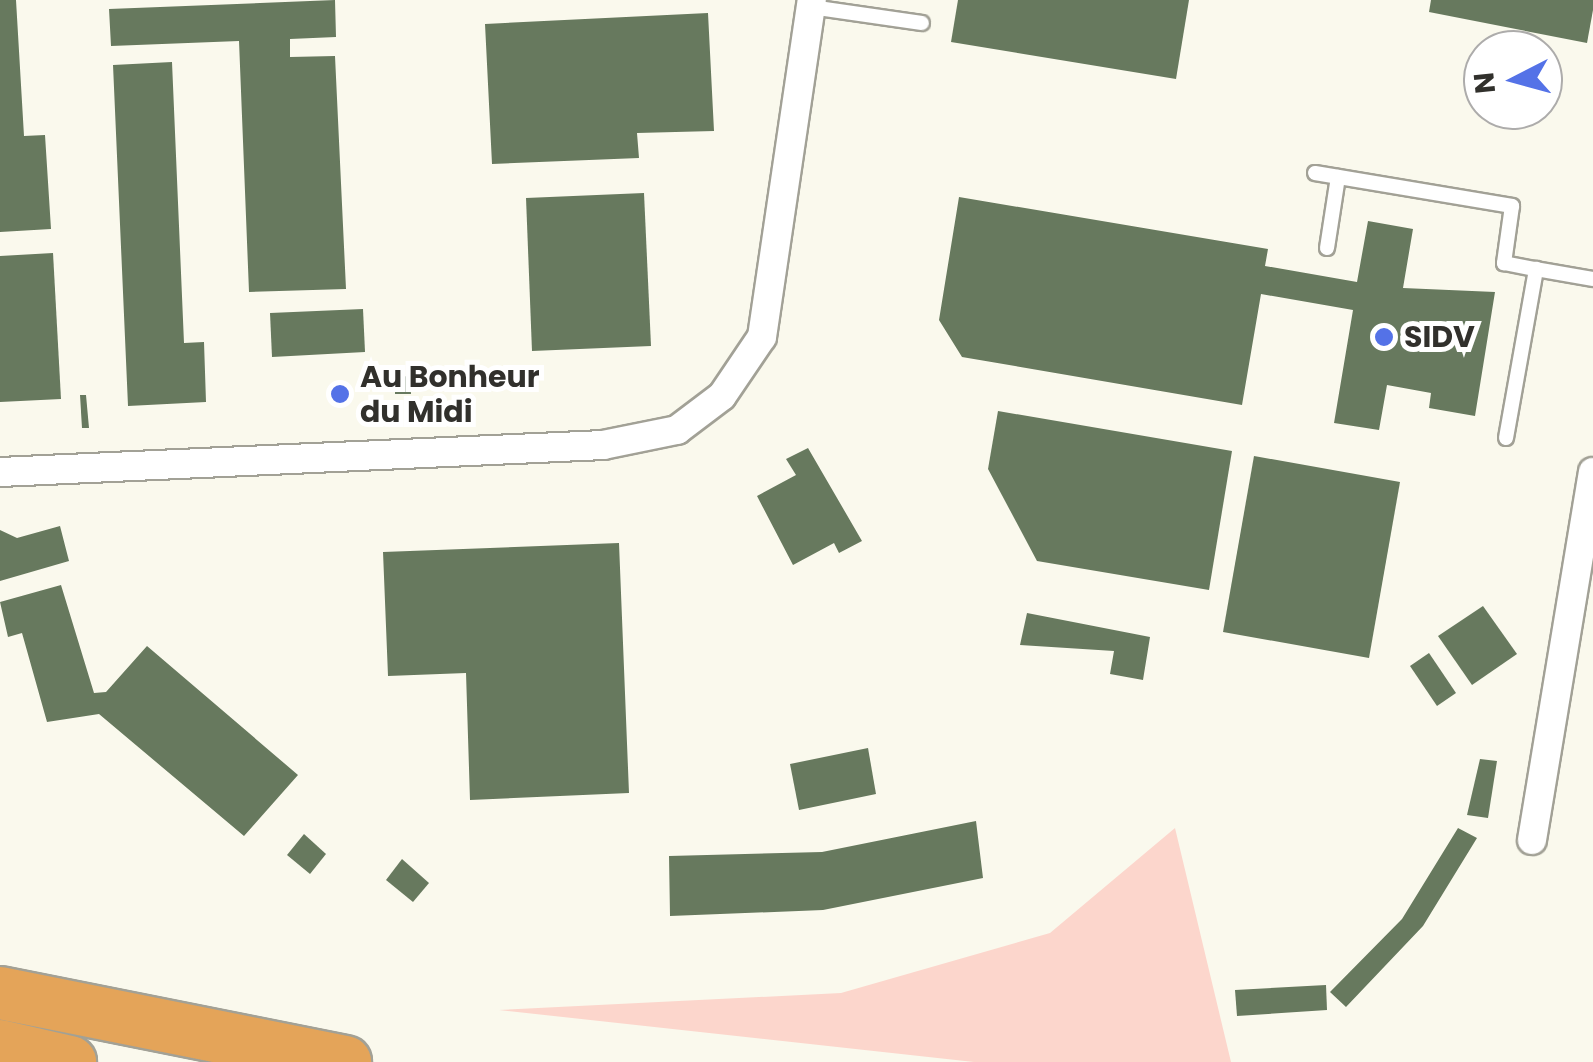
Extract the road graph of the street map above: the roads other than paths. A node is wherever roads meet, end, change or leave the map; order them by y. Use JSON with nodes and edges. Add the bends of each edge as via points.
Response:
{"nodes":[{"id":1,"x":812,"y":4,"type":"edge"},
{"id":2,"x":922,"y":23,"type":"dead end"},
{"id":3,"x":1315,"y":174,"type":"dead end"},
{"id":4,"x":1338,"y":177,"type":"junction"},
{"id":5,"x":1327,"y":248,"type":"dead end"},
{"id":6,"x":1536,"y":269,"type":"junction"},
{"id":7,"x":1593,"y":278,"type":"edge"},
{"id":8,"x":1506,"y":438,"type":"dead end"},
{"id":9,"x":0,"y":472,"type":"edge"},
{"id":10,"x":1593,"y":472,"type":"edge"},
{"id":11,"x":1532,"y":840,"type":"dead end"},
{"id":12,"x":0,"y":992,"type":"edge"},
{"id":13,"x":0,"y":1046,"type":"edge"},
{"id":14,"x":70,"y":1062,"type":"edge"},
{"id":15,"x":345,"y":1062,"type":"edge"}],
"edges":[{"from":1,"to":2,"type":"lane"},
{"from":1,"to":9,"type":"street","via":[[762,336],[722,396],[676,430],[604,446]]},
{"from":3,"to":4,"type":"lane"},
{"from":4,"to":5,"type":"lane"},
{"from":4,"to":6,"type":"lane","via":[[1512,206],[1504,264]]},
{"from":6,"to":7,"type":"lane"},
{"from":6,"to":8,"type":"lane"},
{"from":10,"to":11,"type":"street"},
{"from":12,"to":15,"type":"highway"},
{"from":13,"to":14,"type":"highway"}]}
